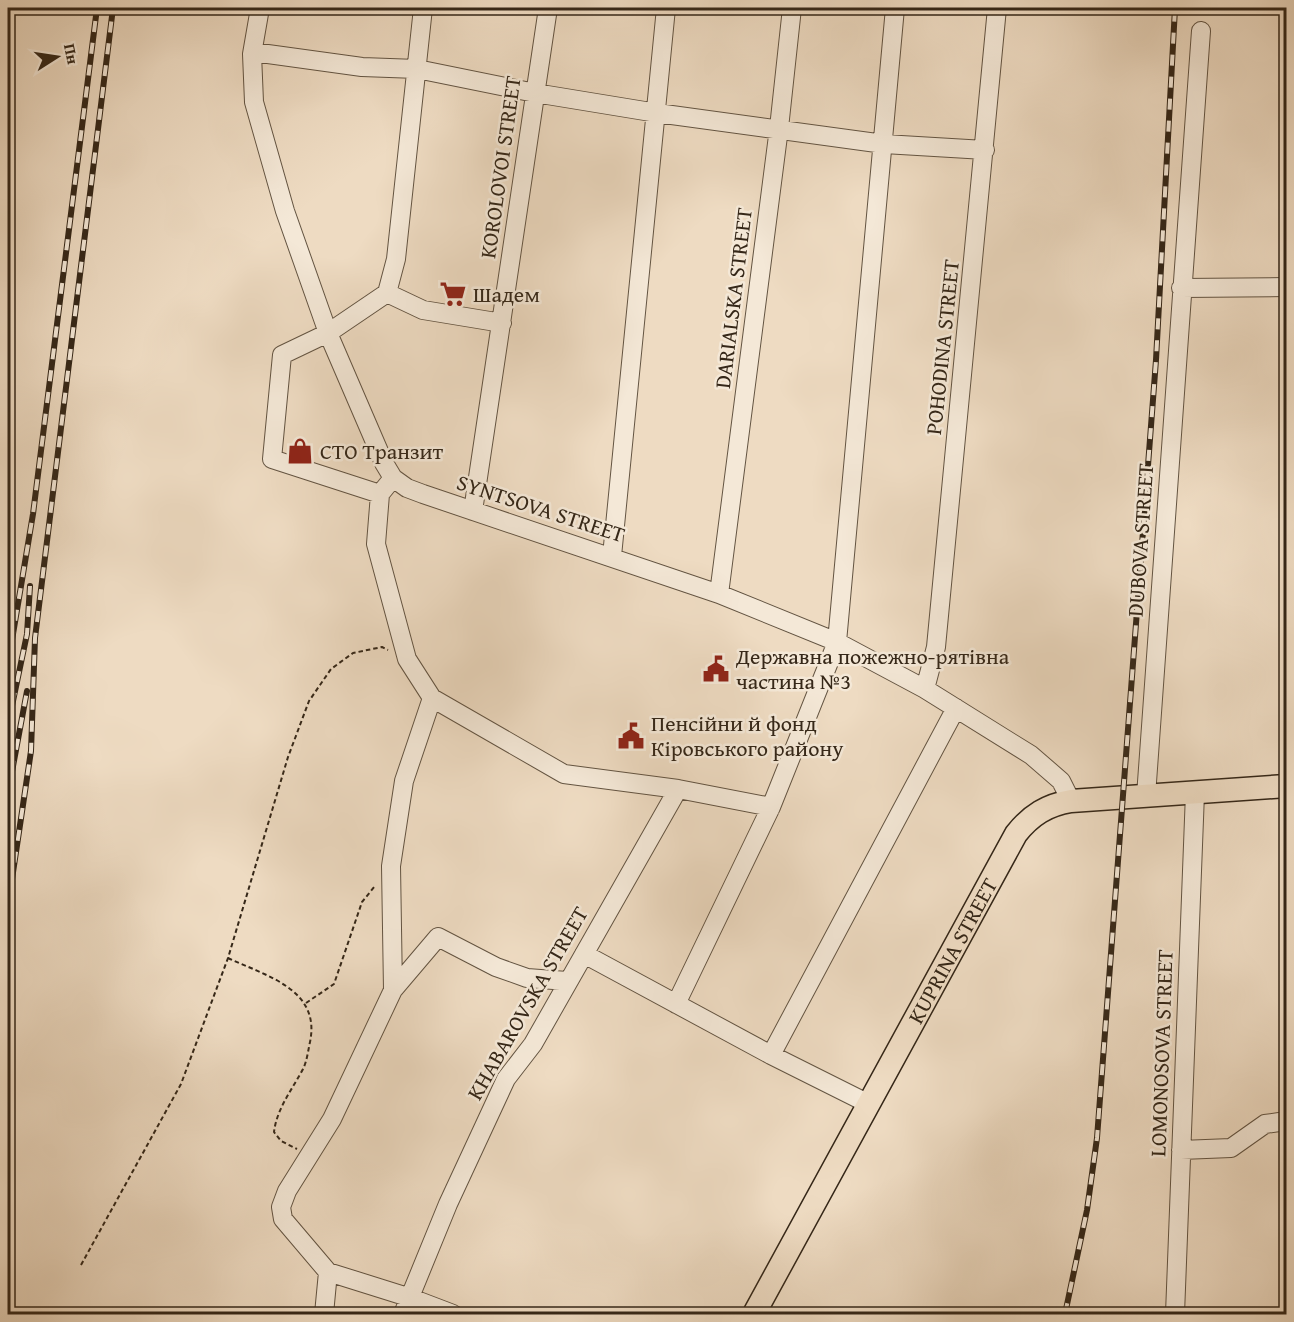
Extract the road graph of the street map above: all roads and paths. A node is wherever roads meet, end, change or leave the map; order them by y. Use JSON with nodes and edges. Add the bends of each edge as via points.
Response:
{"nodes":[{"id":1,"x":260,"y":8,"type":"edge"},
{"id":2,"x":423,"y":8,"type":"edge"},
{"id":3,"x":548,"y":8,"type":"edge"},
{"id":4,"x":666,"y":8,"type":"edge"},
{"id":5,"x":792,"y":8,"type":"edge"},
{"id":6,"x":895,"y":8,"type":"edge"},
{"id":7,"x":997,"y":8,"type":"edge"},
{"id":8,"x":1201,"y":31,"type":"dead end"},
{"id":9,"x":253,"y":52,"type":"junction"},
{"id":10,"x":417,"y":69,"type":"junction"},
{"id":11,"x":535,"y":93,"type":"junction"},
{"id":12,"x":657,"y":113,"type":"junction"},
{"id":13,"x":779,"y":128,"type":"junction"},
{"id":14,"x":884,"y":144,"type":"junction"},
{"id":15,"x":985,"y":150,"type":"junction"},
{"id":16,"x":1287,"y":287,"type":"edge"},
{"id":17,"x":1181,"y":288,"type":"junction"},
{"id":18,"x":387,"y":293,"type":"junction"},
{"id":19,"x":502,"y":323,"type":"junction"},
{"id":20,"x":328,"y":333,"type":"junction"},
{"id":21,"x":393,"y":478,"type":"junction"},
{"id":22,"x":380,"y":494,"type":"junction"},
{"id":23,"x":473,"y":511,"type":"junction"},
{"id":24,"x":612,"y":556,"type":"junction"},
{"id":25,"x":719,"y":594,"type":"junction"},
{"id":26,"x":837,"y":642,"type":"junction"},
{"id":27,"x":407,"y":659,"type":"junction"},
{"id":28,"x":925,"y":689,"type":"junction"},
{"id":29,"x":432,"y":698,"type":"junction"},
{"id":30,"x":956,"y":708,"type":"junction"},
{"id":31,"x":1287,"y":786,"type":"edge"},
{"id":32,"x":678,"y":789,"type":"junction"},
{"id":33,"x":1195,"y":793,"type":"junction"},
{"id":34,"x":1146,"y":796,"type":"junction"},
{"id":35,"x":1071,"y":801,"type":"junction"},
{"id":36,"x":771,"y":807,"type":"junction"},
{"id":37,"x":391,"y":866,"type":"junction"},
{"id":38,"x":584,"y":954,"type":"junction"},
{"id":39,"x":228,"y":958,"type":"junction"},
{"id":40,"x":567,"y":981,"type":"junction"},
{"id":41,"x":393,"y":990,"type":"junction"},
{"id":42,"x":306,"y":1003,"type":"junction"},
{"id":43,"x":676,"y":1004,"type":"junction"},
{"id":44,"x":771,"y":1055,"type":"junction"},
{"id":45,"x":869,"y":1104,"type":"junction"},
{"id":46,"x":1287,"y":1121,"type":"edge"},
{"id":47,"x":1181,"y":1150,"type":"junction"},
{"id":48,"x":309,"y":1156,"type":"junction"},
{"id":49,"x":81,"y":1265,"type":"dead end"},
{"id":50,"x":328,"y":1272,"type":"junction"},
{"id":51,"x":411,"y":1298,"type":"junction"},
{"id":52,"x":324,"y":1314,"type":"edge"},
{"id":53,"x":403,"y":1314,"type":"edge"},
{"id":54,"x":453,"y":1314,"type":"edge"},
{"id":55,"x":754,"y":1314,"type":"edge"},
{"id":56,"x":1175,"y":1314,"type":"edge"}],
"edges":[{"from":1,"to":9,"type":"street"},
{"from":2,"to":10,"type":"street"},
{"from":3,"to":11,"type":"street","name":"KOROLOVOI STREET"},
{"from":4,"to":12,"type":"street"},
{"from":5,"to":13,"type":"street","name":"DARIALSKA STREET"},
{"from":6,"to":14,"type":"street"},
{"from":7,"to":15,"type":"street","name":"POHODINA STREET"},
{"from":8,"to":17,"type":"street","name":"DUBOVA STREET"},
{"from":9,"to":10,"type":"street","via":[[362,67]]},
{"from":9,"to":20,"type":"street","via":[[254,102],[285,211]]},
{"from":10,"to":11,"type":"street"},
{"from":10,"to":18,"type":"street","via":[[396,259]]},
{"from":11,"to":12,"type":"street"},
{"from":11,"to":19,"type":"street","name":"KOROLOVOI STREET"},
{"from":12,"to":13,"type":"street"},
{"from":12,"to":24,"type":"street"},
{"from":13,"to":14,"type":"street"},
{"from":13,"to":25,"type":"street","name":"DARIALSKA STREET"},
{"from":14,"to":15,"type":"street"},
{"from":14,"to":26,"type":"street"},
{"from":15,"to":28,"type":"street","name":"POHODINA STREET","via":[[936,647]]},
{"from":16,"to":17,"type":"street"},
{"from":17,"to":34,"type":"street","name":"DUBOVA STREET"},
{"from":18,"to":19,"type":"street","via":[[423,310]]},
{"from":18,"to":20,"type":"street"},
{"from":19,"to":23,"type":"street","name":"KOROLOVOI STREET"},
{"from":20,"to":21,"type":"street"},
{"from":20,"to":22,"type":"street","via":[[282,356],[272,459]]},
{"from":21,"to":22,"type":"street"},
{"from":21,"to":23,"type":"street","name":"SYNTSOVA STREET","via":[[406,488]]},
{"from":22,"to":27,"type":"street","via":[[376,544]]},
{"from":23,"to":24,"type":"street","name":"SYNTSOVA STREET"},
{"from":24,"to":25,"type":"street","name":"SYNTSOVA STREET"},
{"from":25,"to":26,"type":"street","name":"SYNTSOVA STREET"},
{"from":26,"to":28,"type":"street","name":"SYNTSOVA STREET"},
{"from":26,"to":36,"type":"street"},
{"from":27,"to":29,"type":"street"},
{"from":27,"to":39,"type":"path","via":[[382,646],[353,653],[331,669],[309,701],[288,757]]},
{"from":28,"to":30,"type":"street","name":"SYNTSOVA STREET"},
{"from":29,"to":32,"type":"street","via":[[564,774]]},
{"from":29,"to":37,"type":"street","via":[[404,781]]},
{"from":30,"to":35,"type":"street","name":"SYNTSOVA STREET","via":[[1047,767]]},
{"from":30,"to":44,"type":"street"},
{"from":31,"to":33,"type":"main road","name":"KUPRINA STREET"},
{"from":32,"to":36,"type":"street"},
{"from":32,"to":38,"type":"street","name":"KHABAROVSKA STREET"},
{"from":33,"to":34,"type":"main road","name":"KUPRINA STREET"},
{"from":33,"to":47,"type":"street","name":"LOMONOSOVA STREET"},
{"from":34,"to":35,"type":"main road","name":"KUPRINA STREET"},
{"from":35,"to":45,"type":"main road","name":"KUPRINA STREET","via":[[1041,810],[1016,834]]},
{"from":36,"to":43,"type":"street"},
{"from":37,"to":41,"type":"street"},
{"from":37,"to":42,"type":"path","via":[[362,902],[334,984]]},
{"from":38,"to":40,"type":"street","name":"KHABAROVSKA STREET"},
{"from":38,"to":43,"type":"street"},
{"from":39,"to":42,"type":"path","via":[[294,990]]},
{"from":39,"to":49,"type":"path","via":[[181,1084]]},
{"from":40,"to":41,"type":"street","via":[[527,978],[496,967],[438,936]]},
{"from":40,"to":51,"type":"street","name":"KHABAROVSKA STREET","via":[[533,1044],[506,1079],[448,1204]]},
{"from":41,"to":48,"type":"street","via":[[332,1119]]},
{"from":42,"to":48,"type":"path","via":[[312,1032],[305,1066],[276,1115],[274,1132],[281,1141]]},
{"from":43,"to":44,"type":"street"},
{"from":44,"to":45,"type":"street"},
{"from":45,"to":55,"type":"main road","name":"KUPRINA STREET"},
{"from":46,"to":47,"type":"street","via":[[1265,1124],[1231,1148]]},
{"from":47,"to":56,"type":"street","name":"LOMONOSOVA STREET"},
{"from":48,"to":50,"type":"street","via":[[281,1207],[283,1219]]},
{"from":50,"to":51,"type":"street"},
{"from":50,"to":52,"type":"street"},
{"from":51,"to":53,"type":"street","name":"KHABAROVSKA STREET"},
{"from":51,"to":54,"type":"street"}]}
